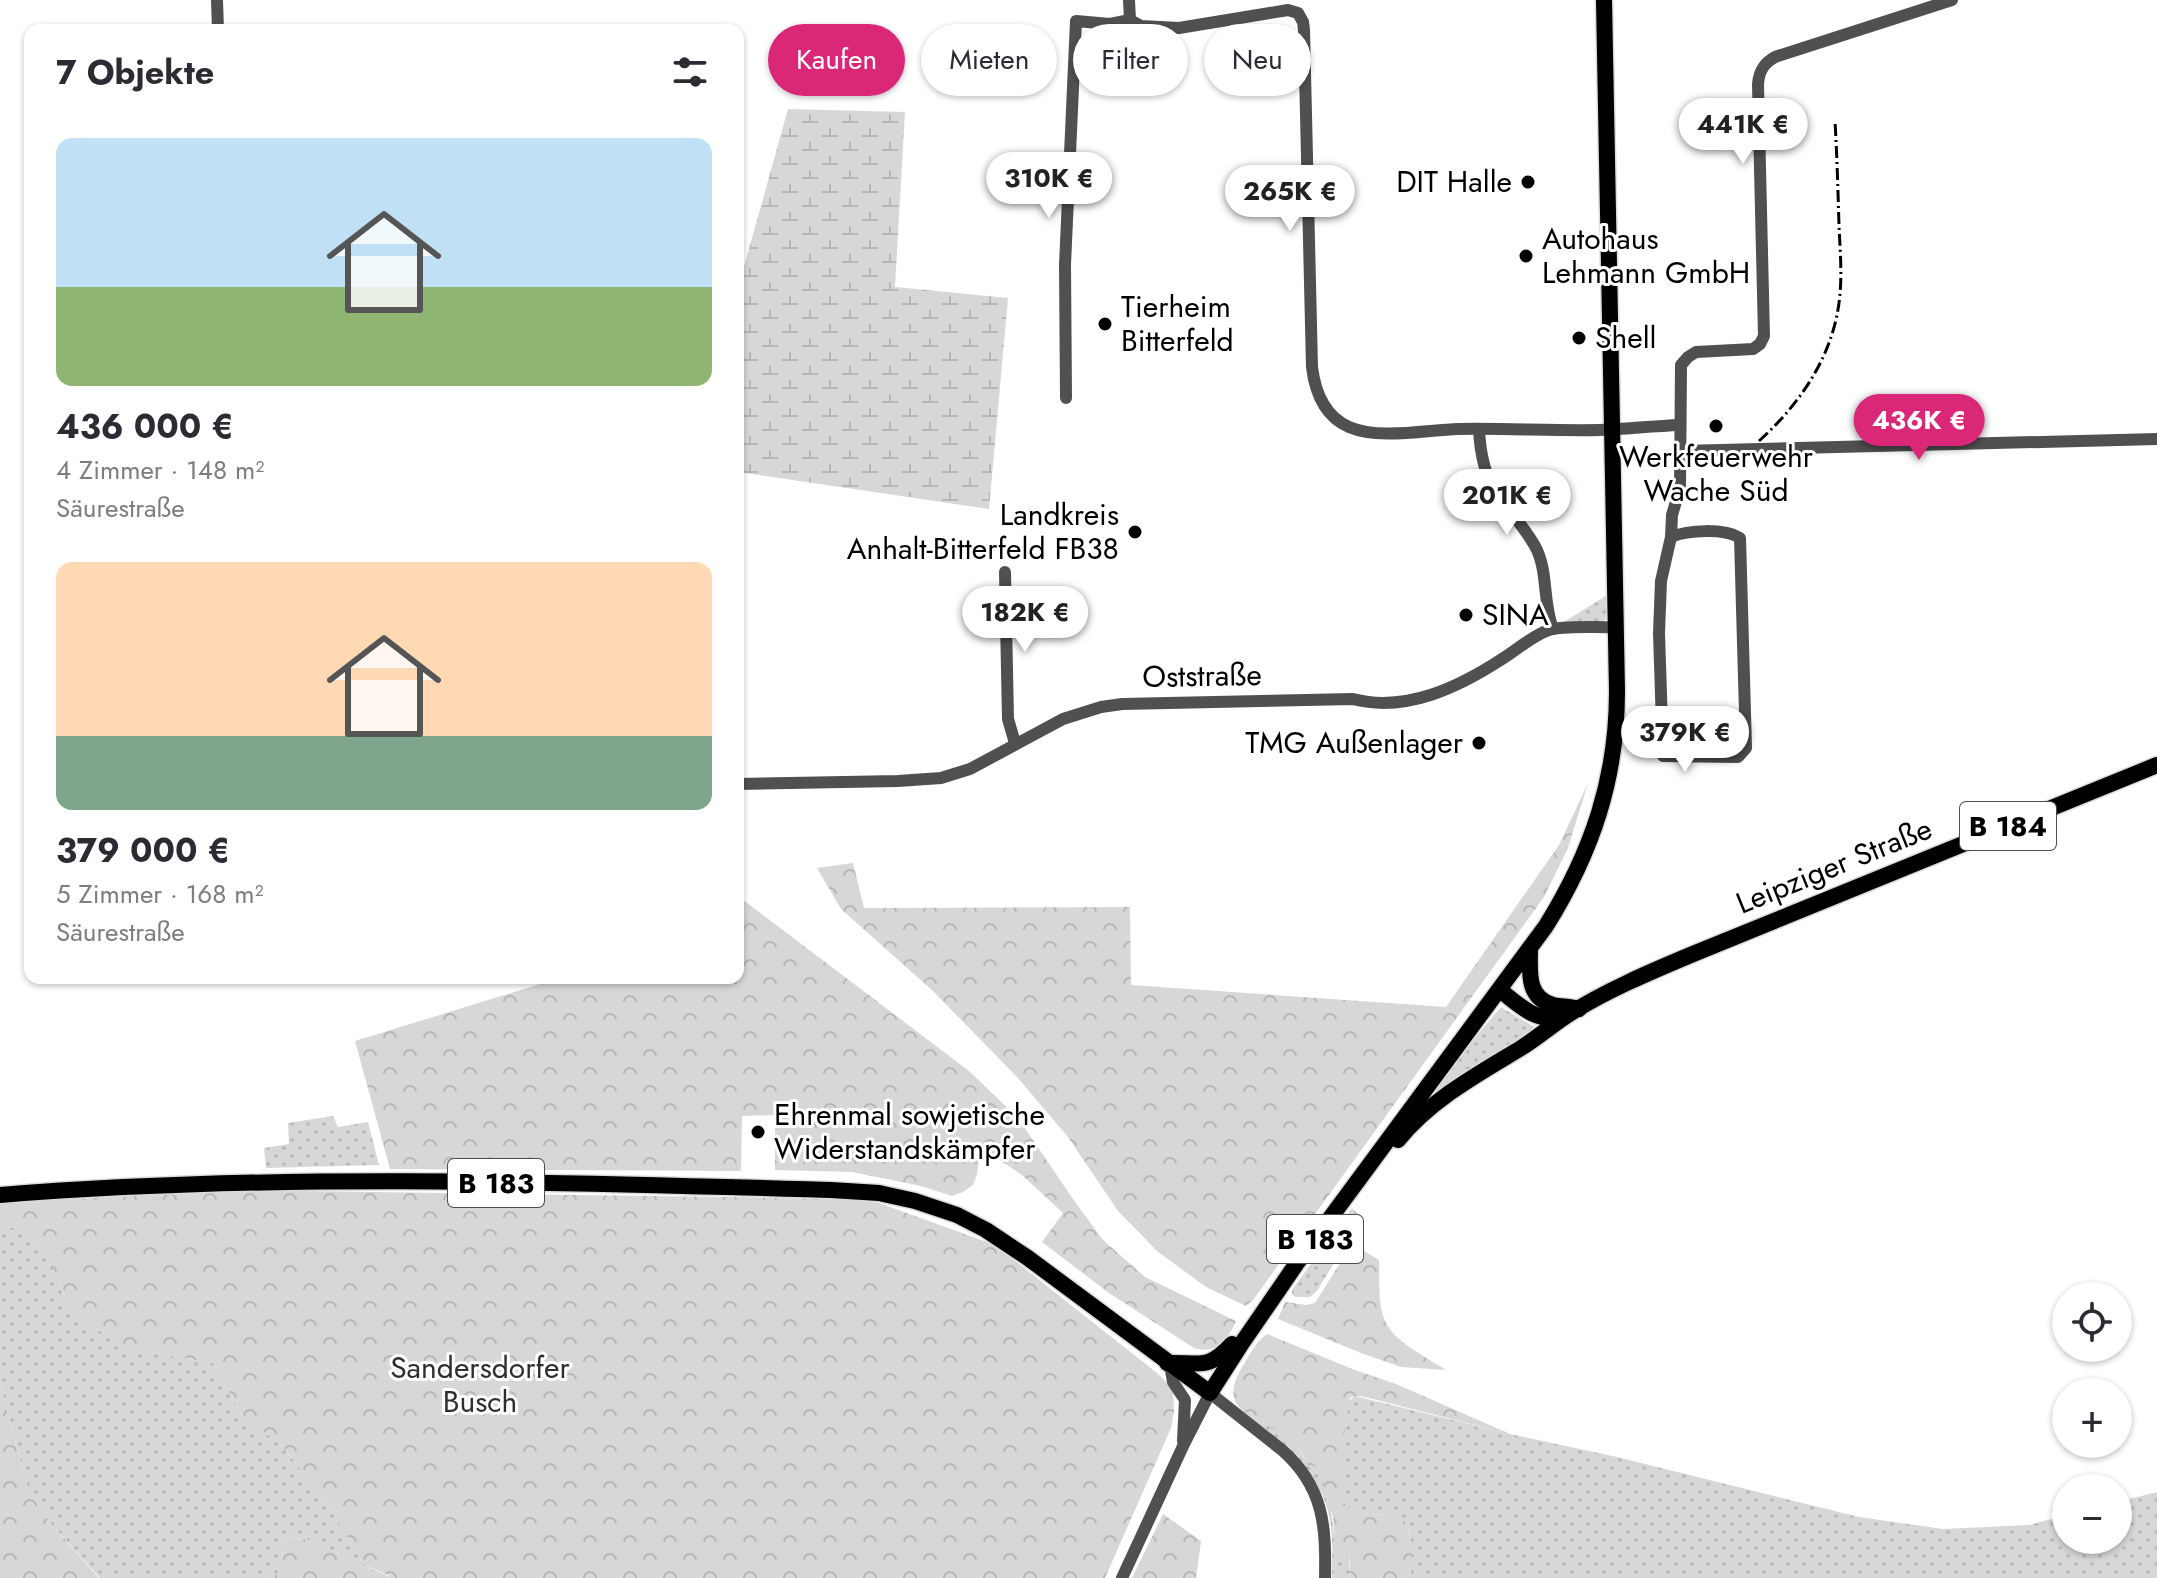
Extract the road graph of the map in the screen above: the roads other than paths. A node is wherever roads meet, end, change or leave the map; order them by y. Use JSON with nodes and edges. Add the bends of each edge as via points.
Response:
{"nodes":[{"id":1,"x":217,"y":0,"type":"edge"},
{"id":2,"x":1129,"y":0,"type":"edge"},
{"id":3,"x":1604,"y":0,"type":"edge"},
{"id":4,"x":1952,"y":0,"type":"edge"},
{"id":5,"x":1130,"y":20,"type":"junction"},
{"id":6,"x":218,"y":24,"type":"edge"},
{"id":7,"x":1066,"y":398,"type":"dead end"},
{"id":8,"x":1680,"y":425,"type":"junction"},
{"id":9,"x":1479,"y":429,"type":"junction"},
{"id":10,"x":1613,"y":429,"type":"junction"},
{"id":11,"x":2157,"y":439,"type":"edge"},
{"id":12,"x":1681,"y":451,"type":"junction"},
{"id":13,"x":1671,"y":537,"type":"junction"},
{"id":14,"x":1005,"y":572,"type":"dead end"},
{"id":15,"x":1616,"y":627,"type":"junction"},
{"id":16,"x":1553,"y":629,"type":"junction"},
{"id":17,"x":1015,"y":743,"type":"junction"},
{"id":18,"x":2157,"y":765,"type":"edge"},
{"id":19,"x":744,"y":784,"type":"edge"},
{"id":20,"x":1530,"y":949,"type":"junction"},
{"id":21,"x":1500,"y":990,"type":"junction"},
{"id":22,"x":1572,"y":1013,"type":"junction"},
{"id":23,"x":1365,"y":1170,"type":"junction"},
{"id":24,"x":0,"y":1195,"type":"edge"},
{"id":25,"x":1245,"y":1337,"type":"junction"},
{"id":26,"x":1168,"y":1364,"type":"junction"},
{"id":27,"x":1210,"y":1393,"type":"junction"},
{"id":28,"x":1184,"y":1444,"type":"junction"},
{"id":29,"x":1122,"y":1578,"type":"edge"},
{"id":30,"x":1325,"y":1578,"type":"edge"}],
"edges":[{"from":1,"to":6,"type":"street"},
{"from":2,"to":5,"type":"street"},
{"from":3,"to":10,"type":"main road","number":"B 183"},
{"from":4,"to":8,"type":"street","via":[[1775,57],[1762,68],[1758,84],[1764,336],[1749,351],[1688,357],[1680,371]]},
{"from":5,"to":7,"type":"street","via":[[1076,21],[1065,265]]},
{"from":5,"to":9,"type":"street","via":[[1141,26],[1179,28],[1280,11],[1298,13],[1304,30],[1315,387],[1337,421],[1354,429]]},
{"from":8,"to":10,"type":"street"},
{"from":8,"to":12,"type":"street"},
{"from":9,"to":10,"type":"street"},
{"from":9,"to":16,"type":"street","via":[[1480,452],[1491,483],[1539,556]]},
{"from":10,"to":15,"type":"main road","number":"B 183"},
{"from":11,"to":12,"type":"street"},
{"from":12,"to":13,"type":"street"},
{"from":13,"to":13,"type":"street","via":[[1661,581],[1659,633],[1663,756],[1738,757],[1746,748],[1740,538],[1730,532],[1681,532]]},
{"from":14,"to":17,"type":"street","via":[[1008,719]]},
{"from":15,"to":16,"type":"street","name":"Oststraße"},
{"from":15,"to":20,"type":"main road","number":"B 183","via":[[1617,725],[1602,808],[1568,889]]},
{"from":16,"to":17,"type":"street","name":"Oststraße","via":[[1476,676],[1408,701],[1122,704],[1081,713]]},
{"from":17,"to":19,"type":"street","name":"Oststraße","via":[[970,769],[941,778]]},
{"from":18,"to":22,"type":"main road","name":"Leipziger Straße","number":"B 184","via":[[1675,961]]},
{"from":20,"to":21,"type":"main road","number":"B 183"},
{"from":20,"to":22,"type":"main road","via":[[1536,994]]},
{"from":21,"to":22,"type":"main road","via":[[1538,1017]]},
{"from":21,"to":23,"type":"main road","number":"B 183"},
{"from":22,"to":23,"type":"main road","number":"B 184","via":[[1435,1104],[1383,1159]]},
{"from":23,"to":25,"type":"main road","number":"B 183"},
{"from":24,"to":26,"type":"main road","number":"B 183","via":[[384,1181],[890,1195],[957,1215],[1002,1239]]},
{"from":25,"to":26,"type":"main road","number":"B 183","via":[[1210,1362]]},
{"from":25,"to":27,"type":"main road","number":"B 183"},
{"from":26,"to":27,"type":"main road","number":"B 183"},
{"from":26,"to":28,"type":"street","via":[[1185,1400]]},
{"from":27,"to":28,"type":"street"},
{"from":27,"to":30,"type":"street","via":[[1292,1458],[1308,1479],[1322,1514]]},
{"from":28,"to":29,"type":"street"}]}
